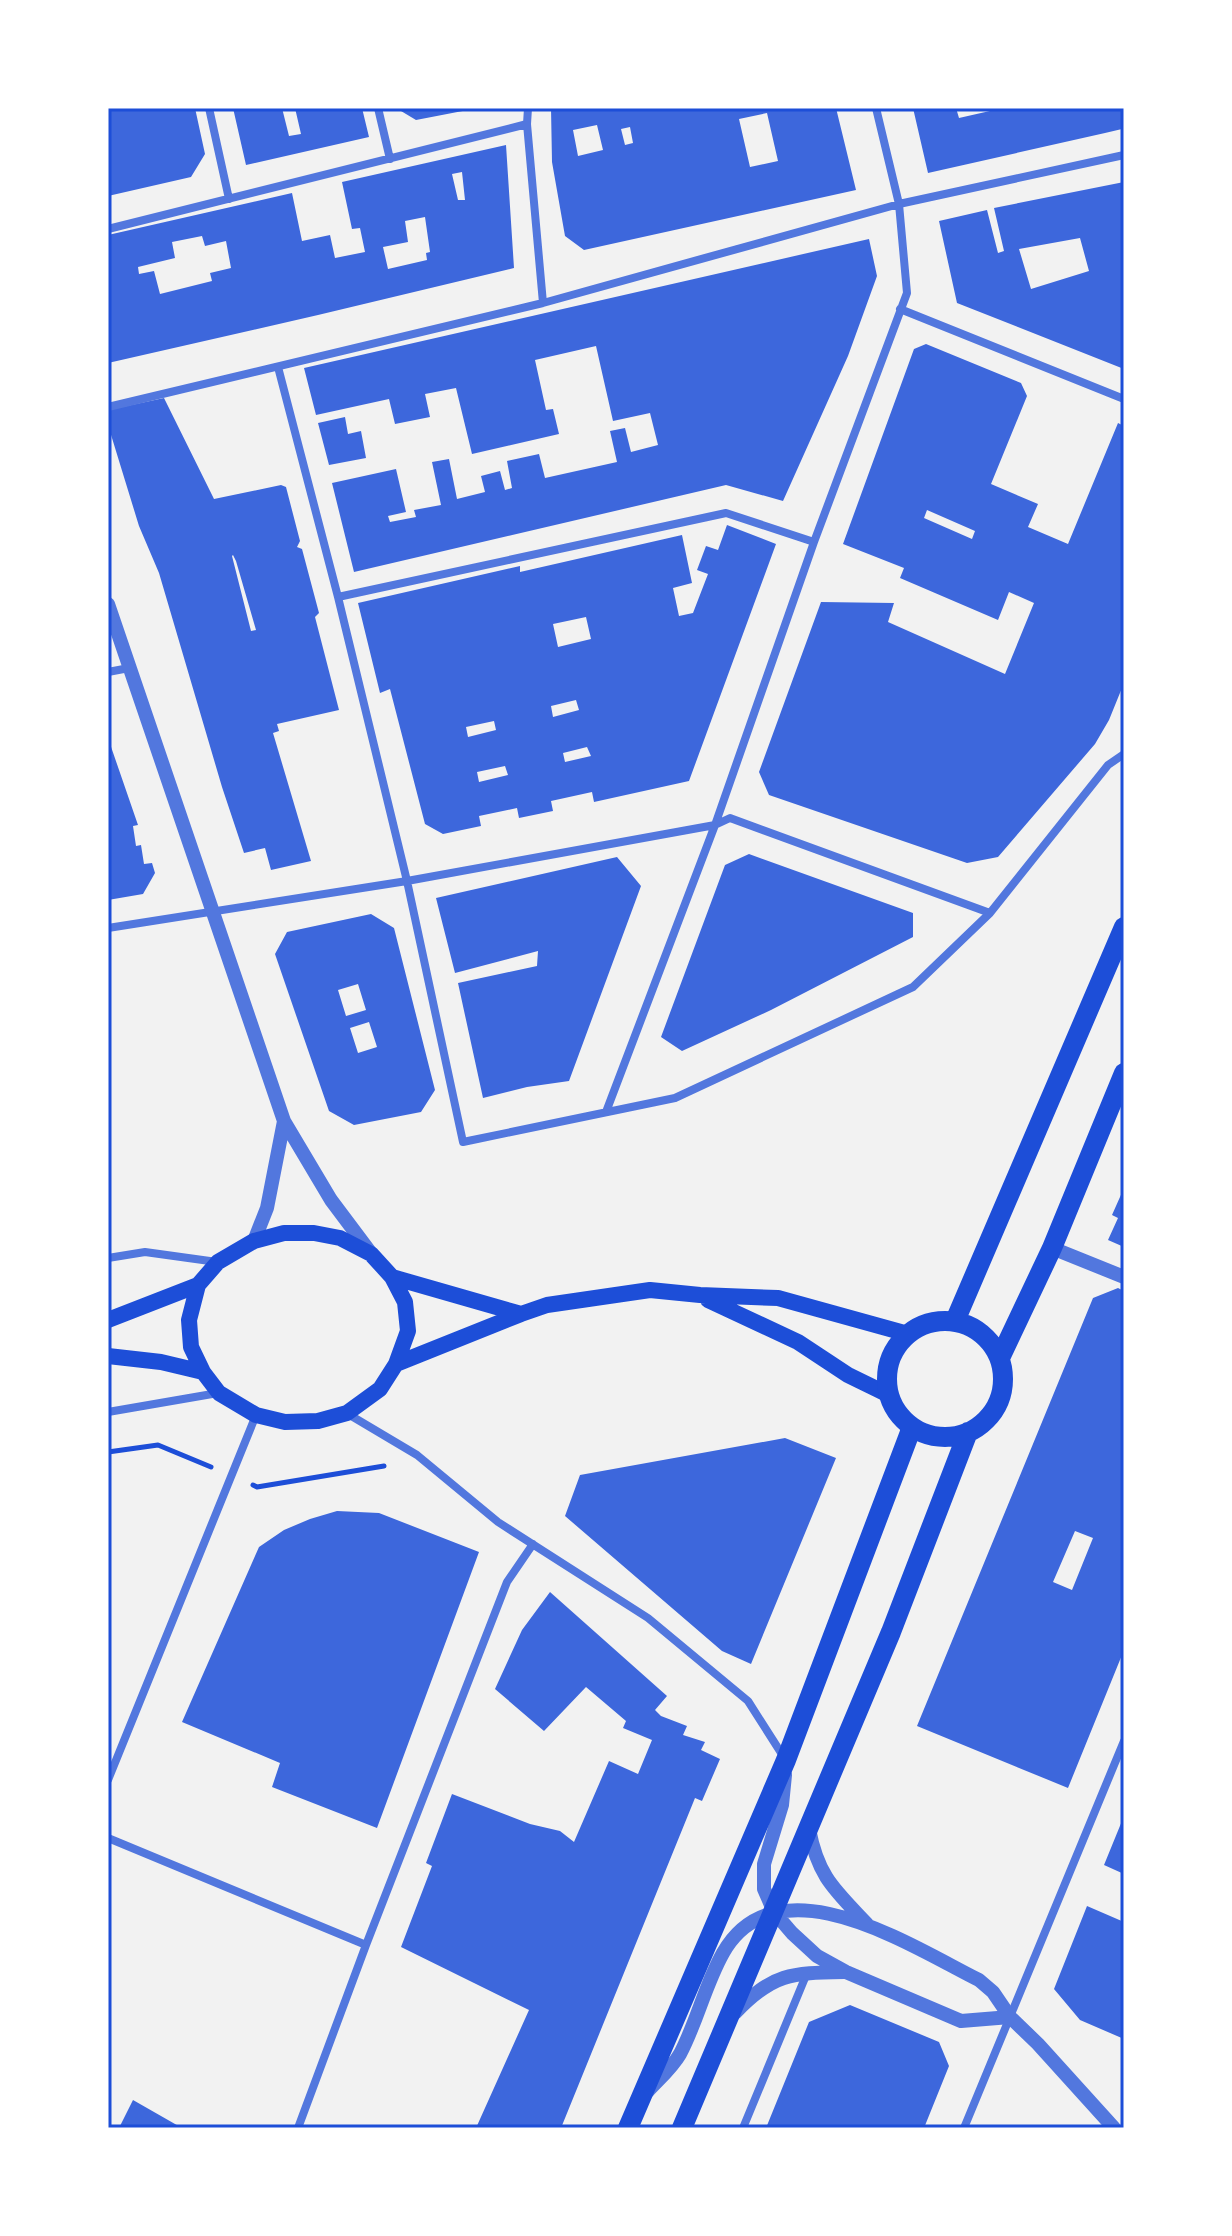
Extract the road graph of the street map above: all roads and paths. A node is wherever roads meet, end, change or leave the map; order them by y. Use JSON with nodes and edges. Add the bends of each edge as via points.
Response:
{"nodes":[{"id":1,"x":209,"y":108,"type":"edge"},
{"id":2,"x":378,"y":108,"type":"edge"},
{"id":3,"x":528,"y":108,"type":"edge"},
{"id":4,"x":876,"y":108,"type":"edge"},
{"id":5,"x":527,"y":124,"type":"junction"},
{"id":6,"x":1124,"y":155,"type":"edge"},
{"id":7,"x":390,"y":159,"type":"junction"},
{"id":8,"x":229,"y":199,"type":"junction"},
{"id":9,"x":899,"y":204,"type":"junction"},
{"id":10,"x":108,"y":229,"type":"edge"},
{"id":11,"x":543,"y":303,"type":"junction"},
{"id":12,"x":900,"y":309,"type":"junction"},
{"id":13,"x":278,"y":367,"type":"junction"},
{"id":14,"x":1124,"y":399,"type":"edge"},
{"id":15,"x":108,"y":407,"type":"edge"},
{"id":16,"x":814,"y":542,"type":"junction"},
{"id":17,"x":338,"y":597,"type":"junction"},
{"id":18,"x":108,"y":604,"type":"edge"},
{"id":19,"x":129,"y":668,"type":"junction"},
{"id":20,"x":108,"y":672,"type":"edge"},
{"id":21,"x":1124,"y":754,"type":"edge"},
{"id":22,"x":715,"y":825,"type":"junction"},
{"id":23,"x":407,"y":881,"type":"junction"},
{"id":24,"x":212,"y":912,"type":"junction"},
{"id":25,"x":990,"y":913,"type":"junction"},
{"id":26,"x":1124,"y":927,"type":"edge"},
{"id":27,"x":108,"y":928,"type":"edge"},
{"id":28,"x":1124,"y":1073,"type":"edge"},
{"id":29,"x":606,"y":1112,"type":"junction"},
{"id":30,"x":284,"y":1121,"type":"junction"},
{"id":31,"x":254,"y":1241,"type":"junction"},
{"id":32,"x":1052,"y":1248,"type":"junction"},
{"id":33,"x":371,"y":1254,"type":"junction"},
{"id":34,"x":108,"y":1258,"type":"edge"},
{"id":35,"x":218,"y":1262,"type":"junction"},
{"id":36,"x":392,"y":1277,"type":"junction"},
{"id":37,"x":1124,"y":1277,"type":"edge"},
{"id":38,"x":198,"y":1285,"type":"junction"},
{"id":39,"x":700,"y":1295,"type":"junction"},
{"id":40,"x":521,"y":1314,"type":"junction"},
{"id":41,"x":108,"y":1320,"type":"edge"},
{"id":42,"x":955,"y":1321,"type":"junction"},
{"id":43,"x":908,"y":1334,"type":"junction"},
{"id":44,"x":108,"y":1356,"type":"edge"},
{"id":45,"x":1000,"y":1358,"type":"junction"},
{"id":46,"x":396,"y":1364,"type":"junction"},
{"id":47,"x":203,"y":1372,"type":"junction"},
{"id":48,"x":219,"y":1393,"type":"junction"},
{"id":49,"x":889,"y":1395,"type":"junction"},
{"id":50,"x":108,"y":1412,"type":"edge"},
{"id":51,"x":347,"y":1413,"type":"junction"},
{"id":52,"x":256,"y":1415,"type":"junction"},
{"id":53,"x":912,"y":1427,"type":"junction"},
{"id":54,"x":968,"y":1432,"type":"junction"},
{"id":55,"x":108,"y":1452,"type":"edge"},
{"id":56,"x":394,"y":1464,"type":"dead end"},
{"id":57,"x":223,"y":1472,"type":"dead end"},
{"id":58,"x":250,"y":1484,"type":"dead end"},
{"id":59,"x":533,"y":1544,"type":"junction"},
{"id":60,"x":1124,"y":1741,"type":"edge"},
{"id":61,"x":786,"y":1760,"type":"junction"},
{"id":62,"x":108,"y":1780,"type":"edge"},
{"id":63,"x":809,"y":1829,"type":"junction"},
{"id":64,"x":108,"y":1838,"type":"edge"},
{"id":65,"x":774,"y":1912,"type":"junction"},
{"id":66,"x":867,"y":1924,"type":"junction"},
{"id":67,"x":366,"y":1945,"type":"junction"},
{"id":68,"x":846,"y":1972,"type":"junction"},
{"id":69,"x":807,"y":1973,"type":"junction"},
{"id":70,"x":1010,"y":2017,"type":"junction"},
{"id":71,"x":729,"y":2019,"type":"junction"},
{"id":72,"x":640,"y":2100,"type":"junction"},
{"id":73,"x":298,"y":2128,"type":"edge"},
{"id":74,"x":628,"y":2128,"type":"edge"},
{"id":75,"x":682,"y":2128,"type":"edge"},
{"id":76,"x":743,"y":2128,"type":"edge"},
{"id":77,"x":964,"y":2128,"type":"edge"},
{"id":78,"x":1114,"y":2128,"type":"edge"}],
"edges":[{"from":1,"to":8,"type":"street"},
{"from":2,"to":7,"type":"street"},
{"from":3,"to":5,"type":"street"},
{"from":4,"to":9,"type":"street"},
{"from":5,"to":7,"type":"street"},
{"from":5,"to":11,"type":"street"},
{"from":6,"to":9,"type":"street"},
{"from":7,"to":8,"type":"street"},
{"from":8,"to":10,"type":"street"},
{"from":9,"to":11,"type":"street"},
{"from":9,"to":12,"type":"street","via":[[907,293]]},
{"from":11,"to":13,"type":"street"},
{"from":12,"to":14,"type":"street"},
{"from":12,"to":16,"type":"street"},
{"from":13,"to":15,"type":"street"},
{"from":13,"to":17,"type":"street"},
{"from":16,"to":17,"type":"street","via":[[726,513]]},
{"from":16,"to":22,"type":"street"},
{"from":17,"to":23,"type":"street"},
{"from":18,"to":19,"type":"street"},
{"from":19,"to":20,"type":"street"},
{"from":19,"to":24,"type":"street"},
{"from":21,"to":25,"type":"street","via":[[1108,765]]},
{"from":22,"to":23,"type":"street"},
{"from":22,"to":25,"type":"street","via":[[730,818]]},
{"from":22,"to":29,"type":"street"},
{"from":23,"to":24,"type":"street"},
{"from":23,"to":29,"type":"street","via":[[463,1142]]},
{"from":24,"to":27,"type":"street"},
{"from":24,"to":30,"type":"street"},
{"from":25,"to":29,"type":"street","via":[[913,987],[675,1098]]},
{"from":26,"to":42,"type":"main road"},
{"from":28,"to":32,"type":"main road"},
{"from":30,"to":31,"type":"street","via":[[267,1208]]},
{"from":30,"to":33,"type":"street"},
{"from":31,"to":33,"type":"main road","via":[[314,1233],[340,1238]]},
{"from":31,"to":35,"type":"main road"},
{"from":32,"to":37,"type":"street"},
{"from":32,"to":45,"type":"main road"},
{"from":33,"to":36,"type":"main road"},
{"from":34,"to":35,"type":"street","via":[[145,1252]]},
{"from":35,"to":38,"type":"main road"},
{"from":36,"to":40,"type":"main road"},
{"from":36,"to":46,"type":"main road","via":[[405,1302],[408,1331]]},
{"from":38,"to":41,"type":"main road"},
{"from":38,"to":47,"type":"main road","via":[[189,1320],[191,1347]]},
{"from":39,"to":40,"type":"main road","via":[[650,1290],[547,1305]]},
{"from":39,"to":43,"type":"main road","via":[[778,1298]]},
{"from":39,"to":49,"type":"main road","via":[[798,1342]]},
{"from":40,"to":46,"type":"main road"},
{"from":42,"to":43,"type":"main road","via":[[922,1325]]},
{"from":42,"to":45,"type":"main road","via":[[990,1341]]},
{"from":43,"to":49,"type":"main road","via":[[889,1362]]},
{"from":44,"to":47,"type":"main road"},
{"from":45,"to":54,"type":"main road","via":[[1001,1393],[983,1423]]},
{"from":46,"to":51,"type":"main road","via":[[380,1389]]},
{"from":47,"to":48,"type":"main road"},
{"from":48,"to":50,"type":"street"},
{"from":48,"to":52,"type":"main road"},
{"from":49,"to":53,"type":"main road","via":[[897,1413]]},
{"from":51,"to":52,"type":"main road","via":[[285,1422]]},
{"from":51,"to":59,"type":"street","via":[[417,1455]]},
{"from":52,"to":62,"type":"street"},
{"from":53,"to":54,"type":"main road","via":[[949,1437]]},
{"from":53,"to":61,"type":"main road"},
{"from":54,"to":63,"type":"main road"},
{"from":55,"to":57,"type":"path","via":[[158,1445]]},
{"from":56,"to":58,"type":"path"},
{"from":59,"to":61,"type":"street","via":[[648,1618],[748,1701]]},
{"from":59,"to":67,"type":"street","via":[[507,1582]]},
{"from":60,"to":70,"type":"street"},
{"from":61,"to":65,"type":"street","via":[[782,1805],[764,1864],[764,1889]]},
{"from":61,"to":72,"type":"main road"},
{"from":63,"to":65,"type":"main road"},
{"from":63,"to":66,"type":"street","via":[[820,1870]]},
{"from":64,"to":67,"type":"street"},
{"from":65,"to":66,"type":"street","via":[[806,1909]]},
{"from":65,"to":68,"type":"street","via":[[817,1956]]},
{"from":65,"to":71,"type":"main road"},
{"from":65,"to":72,"type":"street","via":[[745,1926],[722,1954],[679,2056]]},
{"from":66,"to":70,"type":"street","via":[[979,1980]]},
{"from":67,"to":73,"type":"street"},
{"from":68,"to":69,"type":"street"},
{"from":68,"to":70,"type":"street","via":[[961,2021]]},
{"from":69,"to":71,"type":"street","via":[[775,1980]]},
{"from":69,"to":76,"type":"street"},
{"from":70,"to":77,"type":"street"},
{"from":70,"to":78,"type":"street"},
{"from":71,"to":75,"type":"main road"},
{"from":72,"to":74,"type":"main road"}]}
